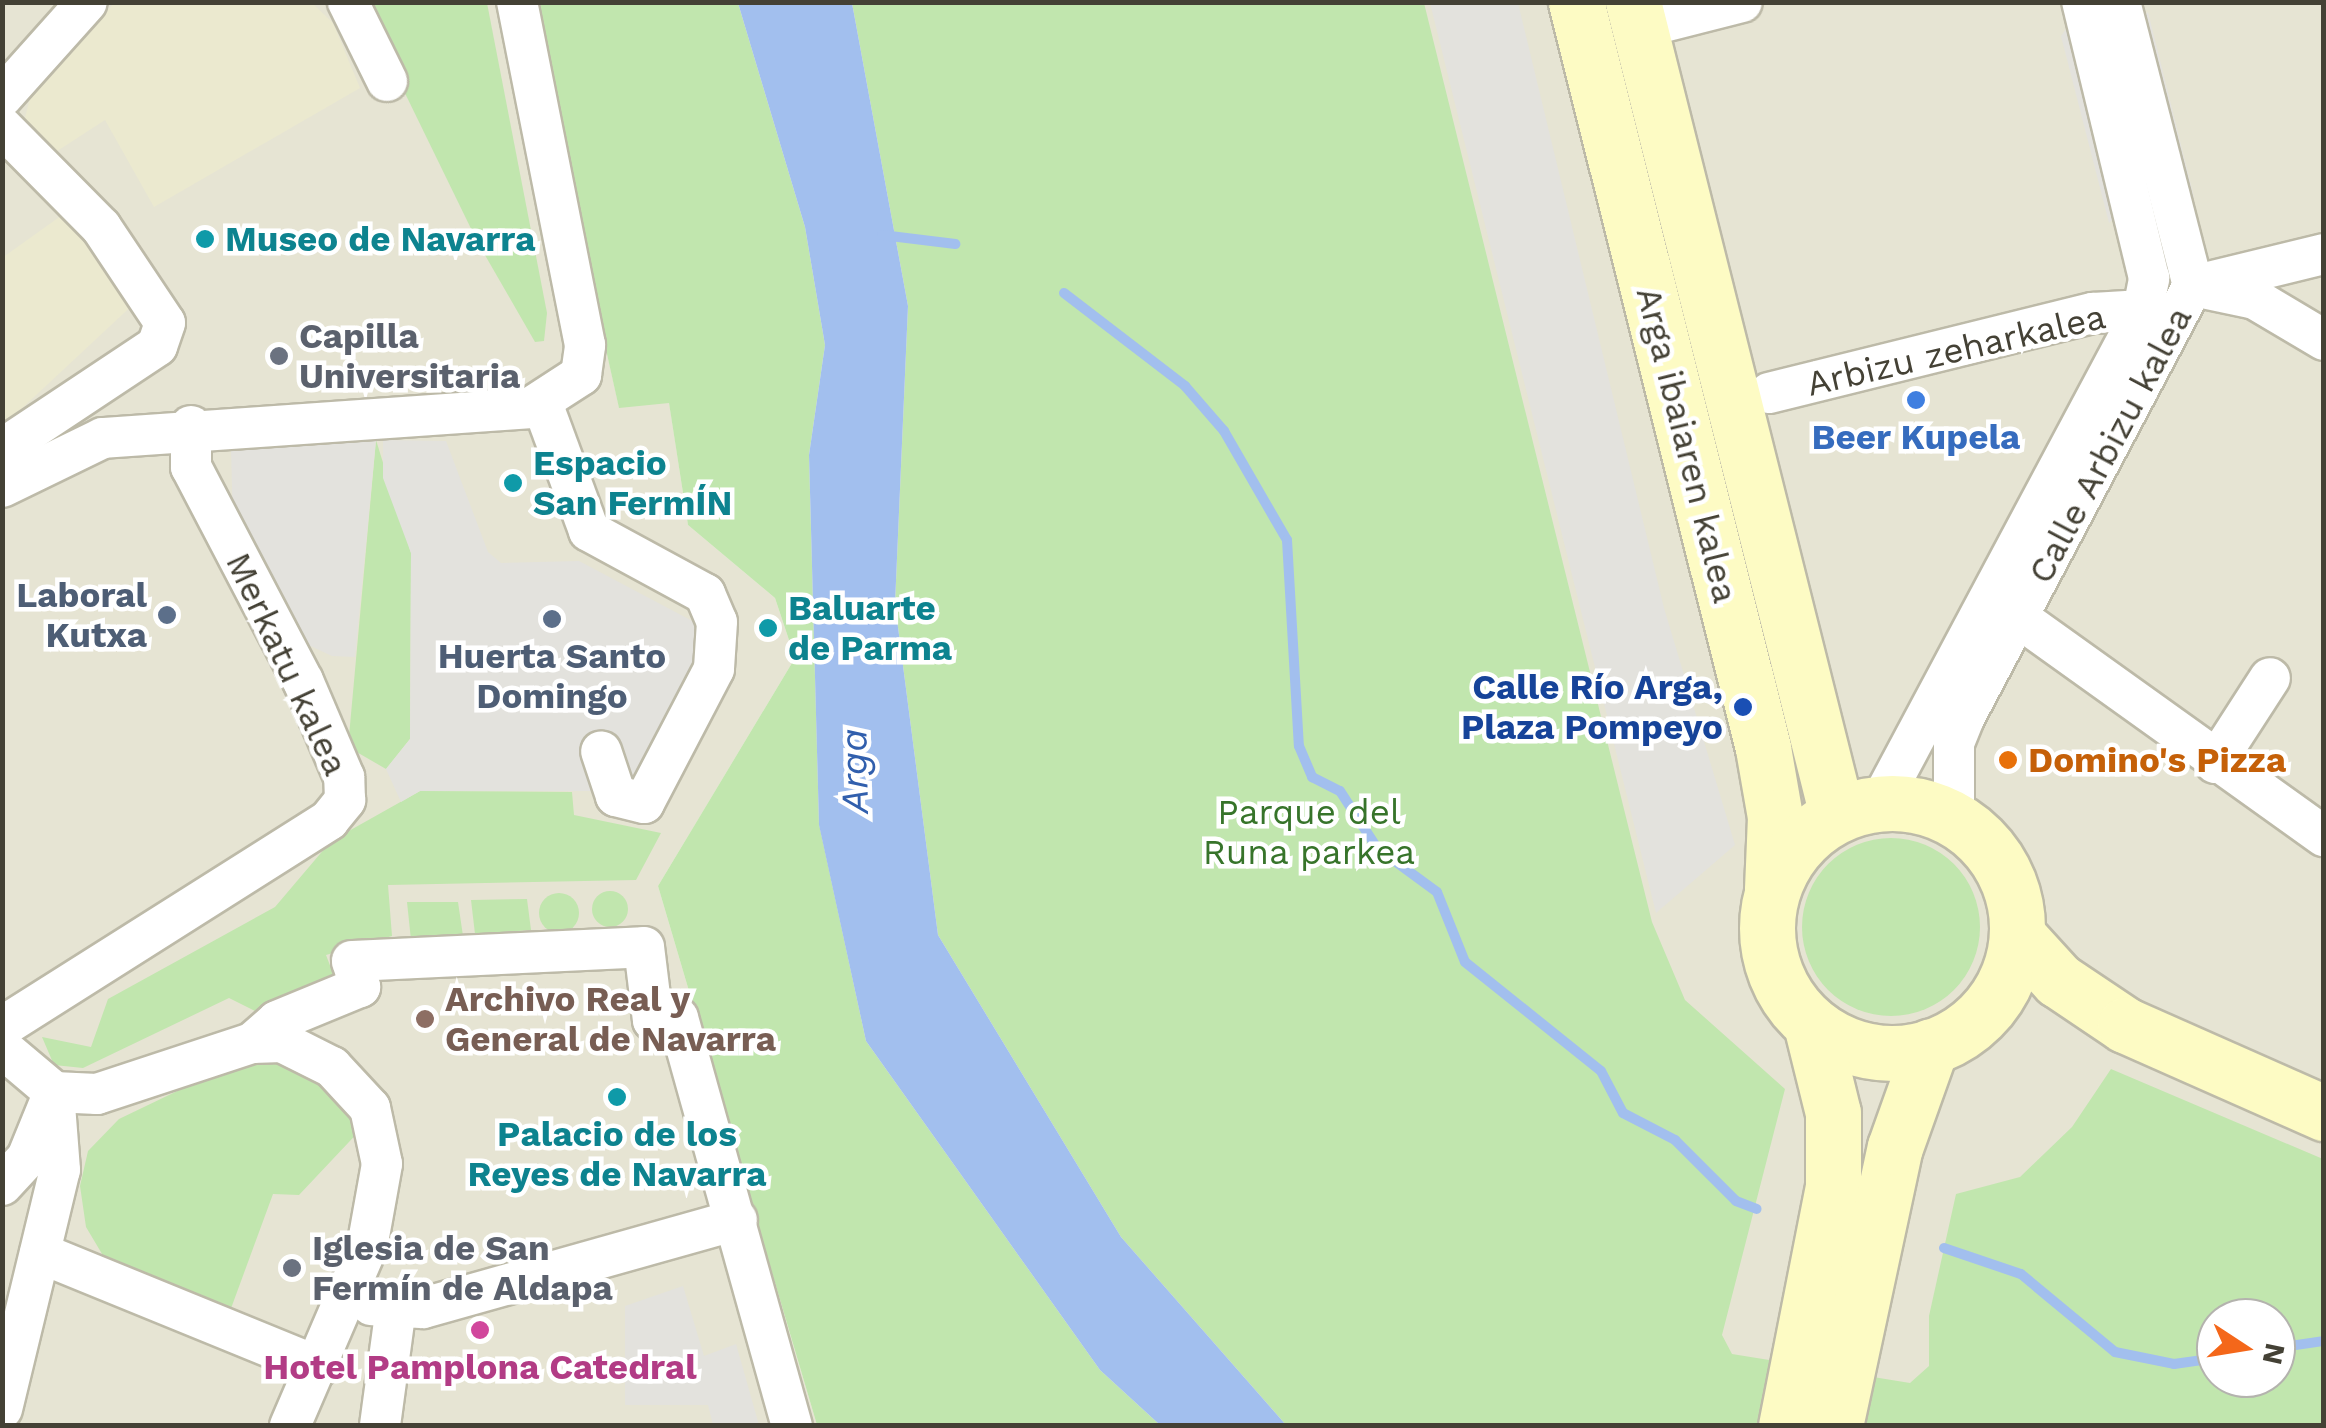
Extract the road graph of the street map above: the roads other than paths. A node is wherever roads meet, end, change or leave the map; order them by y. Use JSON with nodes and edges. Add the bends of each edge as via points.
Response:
{"nodes":[{"id":1,"x":86,"y":2,"type":"edge"},
{"id":2,"x":348,"y":2,"type":"edge"},
{"id":3,"x":517,"y":2,"type":"edge"},
{"id":4,"x":1576,"y":2,"type":"edge"},
{"id":5,"x":1742,"y":2,"type":"edge"},
{"id":6,"x":2082,"y":2,"type":"edge"},
{"id":7,"x":2120,"y":2,"type":"edge"},
{"id":8,"x":1636,"y":15,"type":"edge"},
{"id":9,"x":387,"y":81,"type":"dead end"},
{"id":10,"x":2,"y":97,"type":"edge"},
{"id":11,"x":2,"y":127,"type":"edge"},
{"id":12,"x":2324,"y":254,"type":"edge"},
{"id":13,"x":2192,"y":286,"type":"junction"},
{"id":14,"x":2143,"y":310,"type":"junction"},
{"id":15,"x":2324,"y":340,"type":"edge"},
{"id":16,"x":1769,"y":393,"type":"dead end"},
{"id":17,"x":542,"y":402,"type":"junction"},
{"id":18,"x":191,"y":426,"type":"junction"},
{"id":19,"x":2,"y":449,"type":"edge"},
{"id":20,"x":2,"y":487,"type":"edge"},
{"id":21,"x":2019,"y":618,"type":"junction"},
{"id":22,"x":2270,"y":678,"type":"dead end"},
{"id":23,"x":600,"y":750,"type":"dead end"},
{"id":24,"x":2215,"y":763,"type":"junction"},
{"id":25,"x":1858,"y":809,"type":"junction"},
{"id":26,"x":1954,"y":819,"type":"junction"},
{"id":27,"x":2324,"y":836,"type":"edge"},
{"id":28,"x":1772,"y":890,"type":"junction"},
{"id":29,"x":2017,"y":935,"type":"junction"},
{"id":30,"x":1811,"y":1024,"type":"junction"},
{"id":31,"x":2125,"y":1025,"type":"junction"},
{"id":32,"x":2,"y":1027,"type":"edge"},
{"id":33,"x":1952,"y":1035,"type":"junction"},
{"id":34,"x":252,"y":1043,"type":"junction"},
{"id":35,"x":2,"y":1048,"type":"edge"},
{"id":36,"x":54,"y":1092,"type":"junction"},
{"id":37,"x":2324,"y":1114,"type":"edge"},
{"id":38,"x":2,"y":1185,"type":"edge"},
{"id":39,"x":737,"y":1220,"type":"junction"},
{"id":40,"x":40,"y":1253,"type":"junction"},
{"id":41,"x":1838,"y":1291,"type":"junction"},
{"id":42,"x":348,"y":1303,"type":"junction"},
{"id":43,"x":396,"y":1308,"type":"junction"},
{"id":44,"x":319,"y":1368,"type":"junction"},
{"id":45,"x":2,"y":1409,"type":"edge"},
{"id":46,"x":290,"y":1426,"type":"edge"},
{"id":47,"x":380,"y":1426,"type":"edge"},
{"id":48,"x":792,"y":1426,"type":"edge"},
{"id":49,"x":1786,"y":1426,"type":"edge"},
{"id":50,"x":1836,"y":1426,"type":"edge"}],
"edges":[{"from":1,"to":10,"type":"street"},
{"from":2,"to":9,"type":"street"},
{"from":3,"to":17,"type":"street","via":[[585,345],[581,375]]},
{"from":4,"to":28,"type":"street","name":"Arga ibaiaren kalea","via":[[1763,748],[1775,817]]},
{"from":5,"to":8,"type":"street"},
{"from":6,"to":14,"type":"street","name":"Calle Arbizu kalea","via":[[2148,278]]},
{"from":7,"to":13,"type":"street","name":"Calle Arbizu kalea"},
{"from":8,"to":25,"type":"street","name":"Arga ibaiaren kalea"},
{"from":11,"to":19,"type":"street","via":[[102,228],[166,323],[157,346]]},
{"from":12,"to":13,"type":"street"},
{"from":13,"to":15,"type":"street","via":[[2255,299]]},
{"from":13,"to":21,"type":"street","name":"Calle Arbizu kalea"},
{"from":14,"to":16,"type":"street","name":"Arbizu zeharkalea","via":[[2093,312]]},
{"from":14,"to":25,"type":"street","name":"Calle Arbizu kalea"},
{"from":17,"to":18,"type":"street"},
{"from":17,"to":23,"type":"street","via":[[589,531],[705,594],[717,622],[714,668],[644,802],[616,796]]},
{"from":18,"to":20,"type":"street","via":[[103,438]]},
{"from":18,"to":32,"type":"street","name":"Merkatu kalea","via":[[191,467],[303,682],[344,776],[345,800],[330,820]]},
{"from":21,"to":24,"type":"street"},
{"from":21,"to":26,"type":"street","name":"Calle Arbizu kalea","via":[[1954,743]]},
{"from":22,"to":24,"type":"street"},
{"from":24,"to":27,"type":"street"},
{"from":25,"to":26,"type":"street"},
{"from":25,"to":28,"type":"street","via":[[1809,834]]},
{"from":26,"to":29,"type":"street","via":[[2002,868]]},
{"from":28,"to":30,"type":"street","via":[[1772,963]]},
{"from":29,"to":31,"type":"street","via":[[2058,980]]},
{"from":29,"to":33,"type":"street","via":[[1996,998]]},
{"from":30,"to":33,"type":"street","via":[[1875,1053]]},
{"from":30,"to":41,"type":"street","via":[[1834,1137]]},
{"from":31,"to":33,"type":"street","via":[[2051,1015]]},
{"from":31,"to":37,"type":"street"},
{"from":33,"to":41,"type":"street","via":[[1895,1146]]},
{"from":34,"to":36,"type":"street","via":[[111,1090]]},
{"from":34,"to":39,"type":"street","via":[[278,1021],[360,987],[352,961],[385,967],[644,947],[653,1020],[678,1018]]},
{"from":34,"to":42,"type":"street","via":[[310,1051],[355,1090],[380,1132],[377,1195]]},
{"from":35,"to":36,"type":"street"},
{"from":36,"to":38,"type":"street","via":[[27,1158]]},
{"from":36,"to":40,"type":"street","via":[[60,1170]]},
{"from":39,"to":43,"type":"street"},
{"from":39,"to":48,"type":"street"},
{"from":40,"to":44,"type":"street"},
{"from":40,"to":45,"type":"street"},
{"from":41,"to":49,"type":"street"},
{"from":41,"to":50,"type":"street"},
{"from":42,"to":43,"type":"street"},
{"from":42,"to":44,"type":"street"},
{"from":43,"to":47,"type":"street"},
{"from":44,"to":46,"type":"street"}]}
